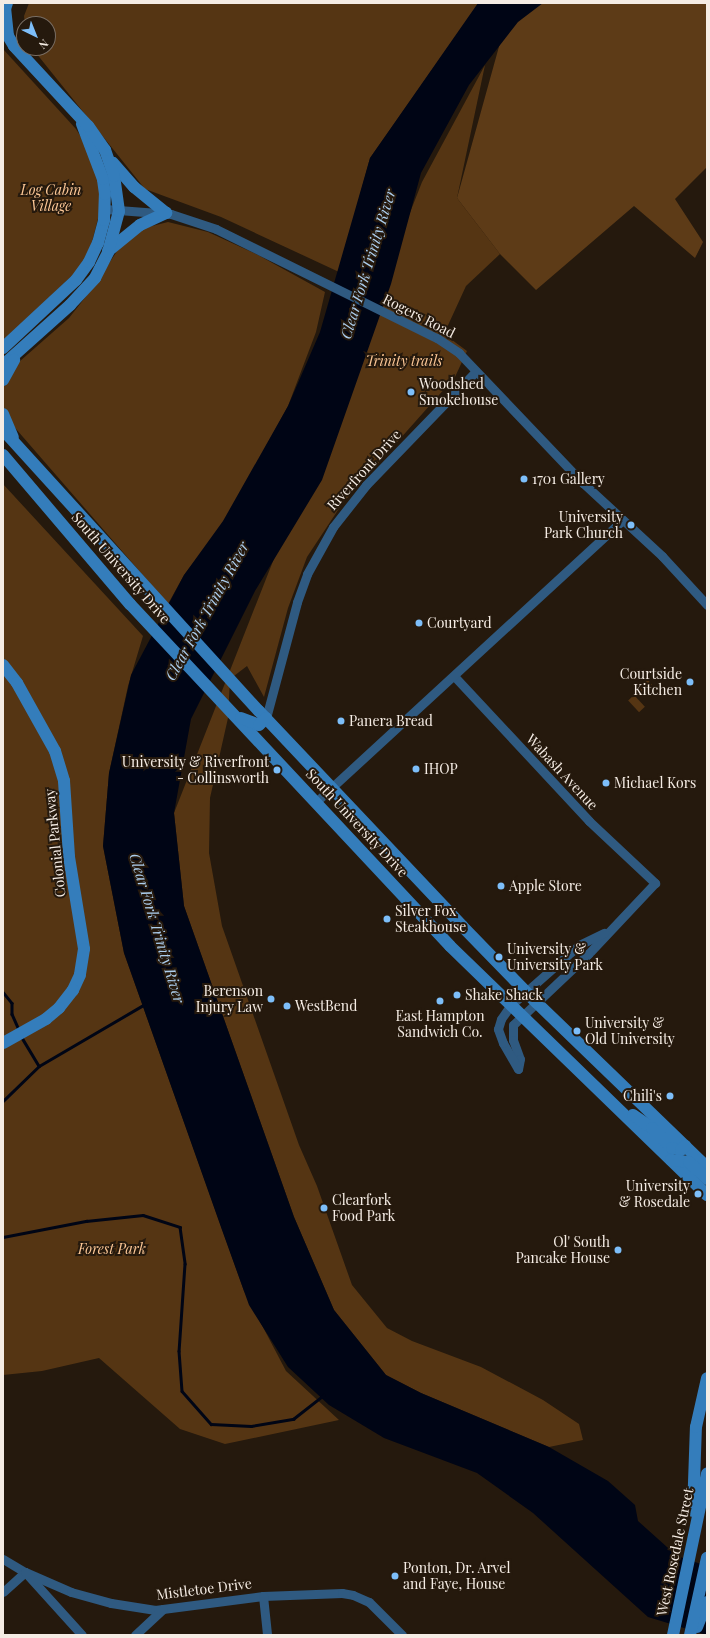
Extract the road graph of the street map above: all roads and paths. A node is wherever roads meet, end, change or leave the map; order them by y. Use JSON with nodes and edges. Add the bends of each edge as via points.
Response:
{"nodes":[{"id":1,"x":7,"y":3,"type":"edge"},
{"id":2,"x":5,"y":18,"type":"edge"},
{"id":3,"x":81,"y":121,"type":"junction"},
{"id":4,"x":107,"y":155,"type":"junction"},
{"id":5,"x":104,"y":209,"type":"junction"},
{"id":6,"x":119,"y":210,"type":"junction"},
{"id":7,"x":166,"y":213,"type":"junction"},
{"id":8,"x":108,"y":252,"type":"junction"},
{"id":9,"x":32,"y":339,"type":"junction"},
{"id":10,"x":3,"y":348,"type":"edge"},
{"id":11,"x":3,"y":366,"type":"edge"},
{"id":12,"x":476,"y":371,"type":"junction"},
{"id":13,"x":3,"y":380,"type":"edge"},
{"id":14,"x":3,"y":414,"type":"edge"},
{"id":15,"x":3,"y":430,"type":"edge"},
{"id":16,"x":18,"y":447,"type":"junction"},
{"id":17,"x":3,"y":455,"type":"edge"},
{"id":18,"x":623,"y":520,"type":"junction"},
{"id":19,"x":707,"y":605,"type":"edge"},
{"id":20,"x":3,"y":665,"type":"edge"},
{"id":21,"x":454,"y":676,"type":"junction"},
{"id":22,"x":225,"y":706,"type":"junction"},
{"id":23,"x":266,"y":718,"type":"junction"},
{"id":24,"x":333,"y":787,"type":"junction"},
{"id":25,"x":317,"y":801,"type":"junction"},
{"id":26,"x":607,"y":931,"type":"junction"},
{"id":27,"x":526,"y":992,"type":"junction"},
{"id":28,"x":537,"y":1003,"type":"junction"},
{"id":29,"x":510,"y":1006,"type":"junction"},
{"id":30,"x":522,"y":1016,"type":"junction"},
{"id":31,"x":4,"y":1042,"type":"edge"},
{"id":32,"x":622,"y":1112,"type":"junction"},
{"id":33,"x":685,"y":1146,"type":"junction"},
{"id":34,"x":671,"y":1160,"type":"junction"},
{"id":35,"x":707,"y":1167,"type":"edge"},
{"id":36,"x":707,"y":1179,"type":"edge"},
{"id":37,"x":707,"y":1195,"type":"edge"},
{"id":38,"x":707,"y":1378,"type":"edge"},
{"id":39,"x":707,"y":1474,"type":"edge"},
{"id":40,"x":693,"y":1539,"type":"junction"},
{"id":41,"x":707,"y":1558,"type":"edge"},
{"id":42,"x":3,"y":1559,"type":"edge"},
{"id":43,"x":25,"y":1572,"type":"junction"},
{"id":44,"x":3,"y":1592,"type":"edge"},
{"id":45,"x":263,"y":1596,"type":"junction"},
{"id":46,"x":707,"y":1602,"type":"edge"},
{"id":47,"x":163,"y":1609,"type":"junction"},
{"id":48,"x":82,"y":1635,"type":"edge"},
{"id":49,"x":134,"y":1635,"type":"edge"},
{"id":50,"x":266,"y":1635,"type":"edge"},
{"id":51,"x":402,"y":1635,"type":"edge"},
{"id":52,"x":673,"y":1635,"type":"edge"},
{"id":53,"x":692,"y":1635,"type":"edge"}],
"edges":[{"from":1,"to":2,"type":"main road"},
{"from":2,"to":3,"type":"main road","via":[[8,36],[14,46]]},
{"from":3,"to":4,"type":"main road","via":[[96,136]]},
{"from":3,"to":5,"type":"main road","via":[[103,179]]},
{"from":4,"to":6,"type":"main road","via":[[114,176]]},
{"from":4,"to":7,"type":"main road","via":[[134,187]]},
{"from":5,"to":6,"type":"street","name":"Rogers Road"},
{"from":5,"to":10,"type":"main road","via":[[98,243],[89,262],[61,295]]},
{"from":6,"to":7,"type":"street","name":"Rogers Road"},
{"from":6,"to":8,"type":"main road"},
{"from":7,"to":8,"type":"main road","via":[[140,225]]},
{"from":7,"to":12,"type":"street","name":"Rogers Road","via":[[216,229],[437,338],[459,353]]},
{"from":8,"to":9,"type":"main road","via":[[95,278],[84,292]]},
{"from":9,"to":11,"type":"main road"},
{"from":9,"to":13,"type":"main road","via":[[7,369]]},
{"from":12,"to":18,"type":"street","name":"Rogers Road","via":[[583,483]]},
{"from":12,"to":23,"type":"street","name":"Riverfront Drive","via":[[366,485],[332,527],[307,574],[297,602]]},
{"from":14,"to":16,"type":"main road"},
{"from":15,"to":16,"type":"main road","name":"South University Drive"},
{"from":16,"to":23,"type":"main road","name":"South University Drive"},
{"from":17,"to":22,"type":"main road","name":"South University Drive","via":[[130,604]]},
{"from":18,"to":19,"type":"street","name":"Rogers Road","via":[[662,556]]},
{"from":18,"to":21,"type":"street"},
{"from":20,"to":31,"type":"main road","name":"Colonial Parkway","via":[[20,689],[55,751],[64,781],[69,857],[84,949],[83,965],[73,990],[53,1014]]},
{"from":21,"to":24,"type":"street"},
{"from":21,"to":26,"type":"street","name":"Wabash Avenue","via":[[589,821],[655,883]]},
{"from":22,"to":23,"type":"main road","via":[[247,722],[259,725]]},
{"from":22,"to":25,"type":"main road","name":"South University Drive"},
{"from":23,"to":24,"type":"main road","name":"South University Drive"},
{"from":24,"to":25,"type":"street"},
{"from":24,"to":27,"type":"main road","name":"South University Drive"},
{"from":25,"to":29,"type":"main road","name":"South University Drive","via":[[450,946]]},
{"from":26,"to":27,"type":"street","via":[[579,945]]},
{"from":26,"to":28,"type":"street","via":[[588,954]]},
{"from":27,"to":28,"type":"main road","name":"South University Drive"},
{"from":27,"to":29,"type":"street"},
{"from":28,"to":30,"type":"street"},
{"from":28,"to":33,"type":"main road","name":"South University Drive"},
{"from":29,"to":30,"type":"main road","name":"South University Drive"},
{"from":29,"to":30,"type":"street","via":[[498,1029],[511,1061],[518,1069],[520,1059],[512,1029]]},
{"from":30,"to":32,"type":"main road","name":"South University Drive"},
{"from":32,"to":33,"type":"main road","via":[[635,1115],[672,1148],[681,1150]]},
{"from":32,"to":34,"type":"main road","name":"South University Drive"},
{"from":33,"to":35,"type":"main road","name":"South University Drive"},
{"from":34,"to":36,"type":"main road","via":[[688,1162]]},
{"from":34,"to":37,"type":"main road","name":"South University Drive"},
{"from":38,"to":40,"type":"main road","via":[[696,1428]]},
{"from":39,"to":40,"type":"main road","name":"West Rosedale Street"},
{"from":40,"to":52,"type":"main road","name":"West Rosedale Street"},
{"from":41,"to":53,"type":"main road"},
{"from":42,"to":43,"type":"street","name":"Mistletoe Drive"},
{"from":43,"to":44,"type":"street"},
{"from":43,"to":47,"type":"street","name":"Mistletoe Drive","via":[[71,1592],[111,1603]]},
{"from":43,"to":48,"type":"street"},
{"from":45,"to":47,"type":"street","name":"Mistletoe Drive"},
{"from":45,"to":50,"type":"street"},
{"from":45,"to":51,"type":"street","name":"Mistletoe Drive","via":[[342,1593],[353,1595],[369,1602]]},
{"from":46,"to":53,"type":"main road"},
{"from":47,"to":49,"type":"street"}]}
